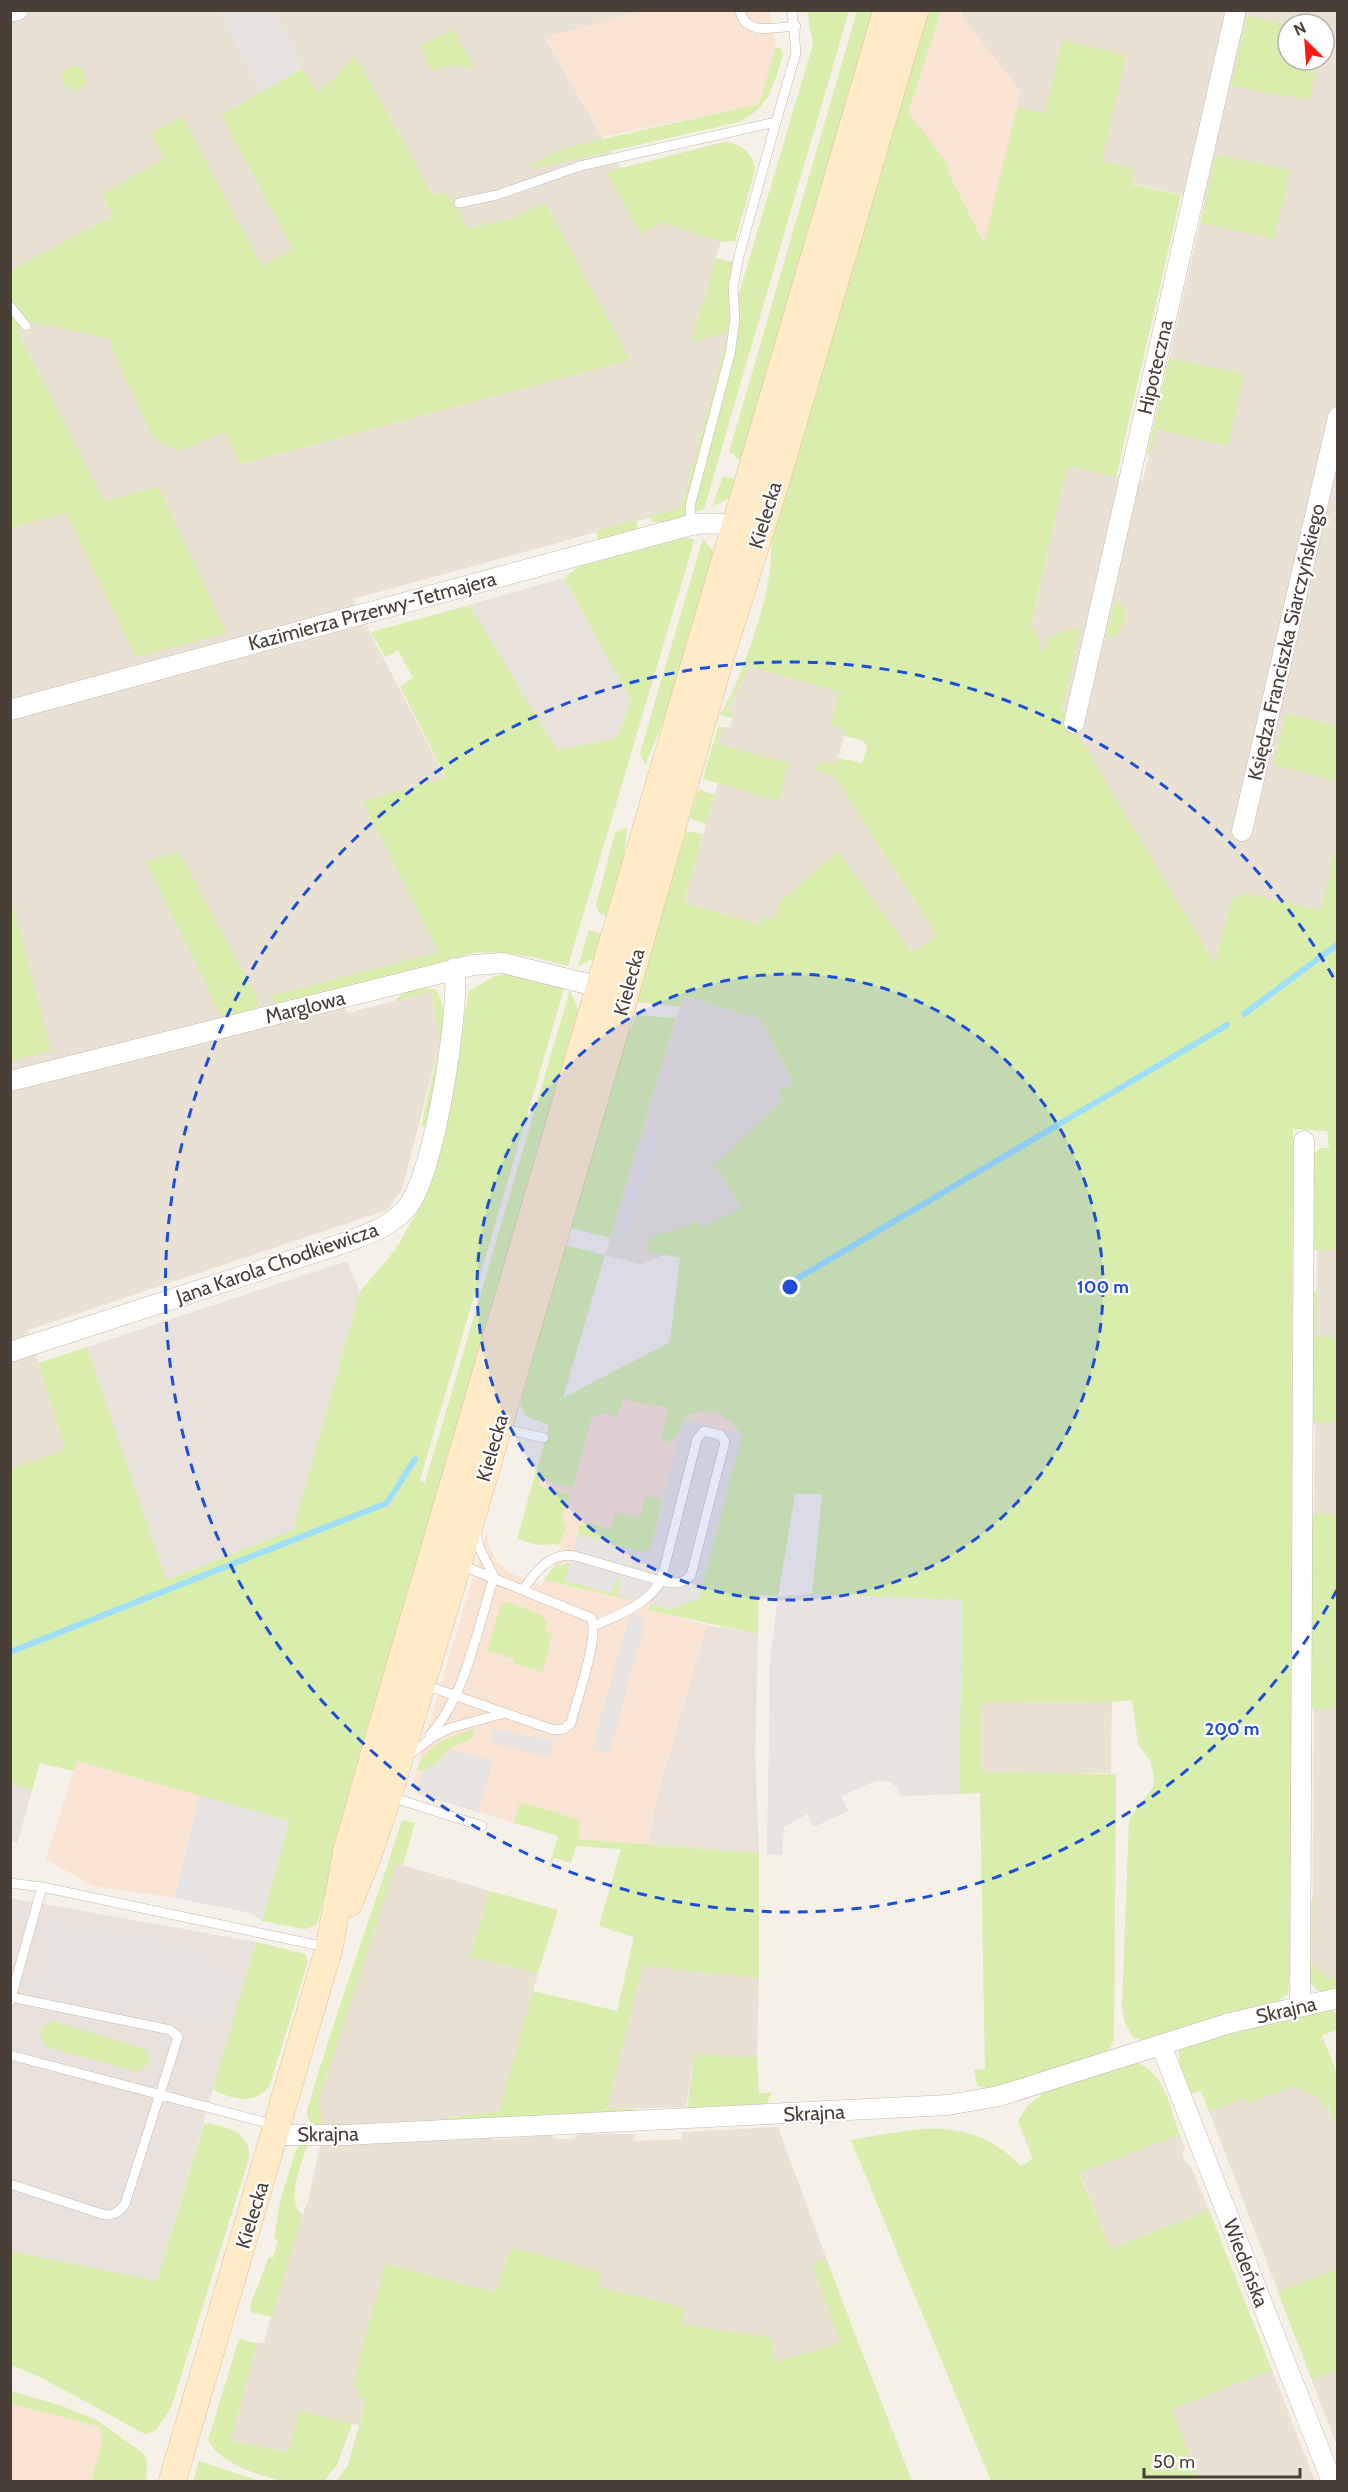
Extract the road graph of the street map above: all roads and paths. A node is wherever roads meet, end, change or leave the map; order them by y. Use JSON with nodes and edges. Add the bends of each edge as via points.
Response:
{"nodes":[{"id":1,"x":18,"y":10,"type":"edge"},
{"id":2,"x":740,"y":10,"type":"edge"},
{"id":3,"x":792,"y":10,"type":"edge"},
{"id":4,"x":887,"y":10,"type":"edge"},
{"id":5,"x":915,"y":10,"type":"edge"},
{"id":6,"x":1236,"y":10,"type":"edge"},
{"id":7,"x":10,"y":12,"type":"edge"},
{"id":8,"x":796,"y":26,"type":"junction"},
{"id":9,"x":776,"y":122,"type":"junction"},
{"id":10,"x":459,"y":203,"type":"dead end"},
{"id":11,"x":10,"y":306,"type":"edge"},
{"id":12,"x":26,"y":326,"type":"dead end"},
{"id":13,"x":1338,"y":417,"type":"edge"},
{"id":14,"x":766,"y":514,"type":"junction"},
{"id":15,"x":736,"y":524,"type":"junction"},
{"id":16,"x":691,"y":525,"type":"junction"},
{"id":17,"x":753,"y":554,"type":"junction"},
{"id":18,"x":10,"y":710,"type":"edge"},
{"id":19,"x":1074,"y":723,"type":"dead end"},
{"id":20,"x":1242,"y":831,"type":"dead end"},
{"id":21,"x":455,"y":968,"type":"junction"},
{"id":22,"x":629,"y":980,"type":"junction"},
{"id":23,"x":600,"y":987,"type":"junction"},
{"id":24,"x":615,"y":1030,"type":"junction"},
{"id":25,"x":10,"y":1081,"type":"edge"},
{"id":26,"x":1304,"y":1141,"type":"dead end"},
{"id":27,"x":10,"y":1352,"type":"edge"},
{"id":28,"x":499,"y":1427,"type":"junction"},
{"id":29,"x":544,"y":1438,"type":"dead end"},
{"id":30,"x":476,"y":1503,"type":"junction"},
{"id":31,"x":441,"y":1569,"type":"junction"},
{"id":32,"x":494,"y":1577,"type":"junction"},
{"id":33,"x":661,"y":1581,"type":"junction"},
{"id":34,"x":523,"y":1590,"type":"junction"},
{"id":35,"x":594,"y":1626,"type":"junction"},
{"id":36,"x":409,"y":1636,"type":"junction"},
{"id":37,"x":414,"y":1675,"type":"junction"},
{"id":38,"x":456,"y":1695,"type":"junction"},
{"id":39,"x":505,"y":1713,"type":"junction"},
{"id":40,"x":379,"y":1737,"type":"junction"},
{"id":41,"x":420,"y":1746,"type":"junction"},
{"id":42,"x":391,"y":1785,"type":"junction"},
{"id":43,"x":482,"y":1826,"type":"dead end"},
{"id":44,"x":10,"y":1883,"type":"edge"},
{"id":45,"x":42,"y":1887,"type":"junction"},
{"id":46,"x":329,"y":1948,"type":"junction"},
{"id":47,"x":1338,"y":1998,"type":"edge"},
{"id":48,"x":11,"y":1999,"type":"edge"},
{"id":49,"x":1300,"y":2007,"type":"junction"},
{"id":50,"x":1161,"y":2045,"type":"junction"},
{"id":51,"x":10,"y":2055,"type":"edge"},
{"id":52,"x":161,"y":2095,"type":"junction"},
{"id":53,"x":277,"y":2130,"type":"junction"},
{"id":54,"x":10,"y":2184,"type":"edge"},
{"id":55,"x":172,"y":2481,"type":"edge"},
{"id":56,"x":1332,"y":2481,"type":"edge"}],
"edges":[{"from":1,"to":7,"type":"street"},
{"from":2,"to":8,"type":"lane","via":[[745,22],[757,29]]},
{"from":3,"to":8,"type":"lane"},
{"from":4,"to":15,"type":"main road","name":"Kielecka"},
{"from":5,"to":14,"type":"main road","name":"Kielecka"},
{"from":6,"to":19,"type":"street","name":"Hipoteczna"},
{"from":8,"to":9,"type":"lane","via":[[796,53]]},
{"from":9,"to":10,"type":"lane","via":[[580,166],[497,195]]},
{"from":9,"to":16,"type":"lane","via":[[737,266],[730,354],[690,506]]},
{"from":11,"to":12,"type":"lane"},
{"from":13,"to":20,"type":"street","name":"Księdza Franciszka Siarczyńskiego"},
{"from":14,"to":15,"type":"street"},
{"from":14,"to":17,"type":"main road","name":"Kielecka"},
{"from":15,"to":16,"type":"street","name":"Kazimierza Przerwy-Tetmajera","via":[[720,521]]},
{"from":15,"to":17,"type":"street","via":[[747,535]]},
{"from":15,"to":23,"type":"main road","name":"Kielecka"},
{"from":16,"to":18,"type":"street","name":"Kazimierza Przerwy-Tetmajera"},
{"from":17,"to":22,"type":"main road","name":"Kielecka"},
{"from":21,"to":23,"type":"street","name":"Marglowa","via":[[503,963]]},
{"from":21,"to":25,"type":"street","name":"Marglowa"},
{"from":21,"to":27,"type":"street","name":"Jana Karola Chodkiewicza","via":[[455,1002],[433,1142],[416,1193],[396,1218],[341,1244]]},
{"from":22,"to":23,"type":"street","name":"Marglowa"},
{"from":22,"to":24,"type":"main road","name":"Kielecka"},
{"from":23,"to":24,"type":"street","via":[[611,1009]]},
{"from":23,"to":31,"type":"main road","name":"Kielecka"},
{"from":24,"to":28,"type":"main road","name":"Kielecka"},
{"from":26,"to":49,"type":"street"},
{"from":28,"to":29,"type":"lane"},
{"from":28,"to":30,"type":"main road","name":"Kielecka"},
{"from":30,"to":31,"type":"main road","name":"Kielecka"},
{"from":30,"to":32,"type":"lane","via":[[476,1536]]},
{"from":31,"to":32,"type":"lane"},
{"from":31,"to":36,"type":"main road","name":"Kielecka"},
{"from":31,"to":37,"type":"main road","name":"Kielecka"},
{"from":32,"to":34,"type":"lane"},
{"from":32,"to":38,"type":"lane"},
{"from":33,"to":33,"type":"lane","via":[[697,1439],[704,1431],[721,1435],[725,1442],[691,1575],[676,1584]]},
{"from":33,"to":34,"type":"lane","via":[[567,1554],[550,1559]]},
{"from":33,"to":35,"type":"lane","via":[[640,1605]]},
{"from":34,"to":35,"type":"lane","via":[[591,1618]]},
{"from":35,"to":39,"type":"lane","via":[[567,1726],[554,1730]]},
{"from":36,"to":37,"type":"lane","via":[[407,1653]]},
{"from":36,"to":40,"type":"main road","name":"Kielecka"},
{"from":37,"to":38,"type":"lane"},
{"from":37,"to":42,"type":"main road","name":"Kielecka"},
{"from":38,"to":39,"type":"lane"},
{"from":38,"to":41,"type":"lane","via":[[437,1728]]},
{"from":39,"to":41,"type":"lane","via":[[450,1728]]},
{"from":40,"to":42,"type":"lane","via":[[376,1769]]},
{"from":40,"to":46,"type":"main road","name":"Kielecka","via":[[348,1850]]},
{"from":41,"to":42,"type":"lane"},
{"from":42,"to":43,"type":"lane"},
{"from":42,"to":46,"type":"main road","name":"Kielecka","via":[[367,1858]]},
{"from":44,"to":45,"type":"lane"},
{"from":45,"to":46,"type":"lane"},
{"from":45,"to":48,"type":"lane"},
{"from":46,"to":53,"type":"main road","name":"Kielecka"},
{"from":47,"to":49,"type":"street","name":"Skrajna"},
{"from":48,"to":52,"type":"lane","via":[[174,2032],[178,2043]]},
{"from":49,"to":50,"type":"street","name":"Skrajna","via":[[1230,2023]]},
{"from":50,"to":53,"type":"street","name":"Skrajna","via":[[999,2096],[948,2105],[345,2135]]},
{"from":50,"to":56,"type":"street","name":"Wiedeńska"},
{"from":51,"to":52,"type":"lane"},
{"from":52,"to":53,"type":"lane"},
{"from":52,"to":54,"type":"lane","via":[[125,2204],[116,2213],[105,2215]]},
{"from":53,"to":55,"type":"main road","name":"Kielecka"}]}
